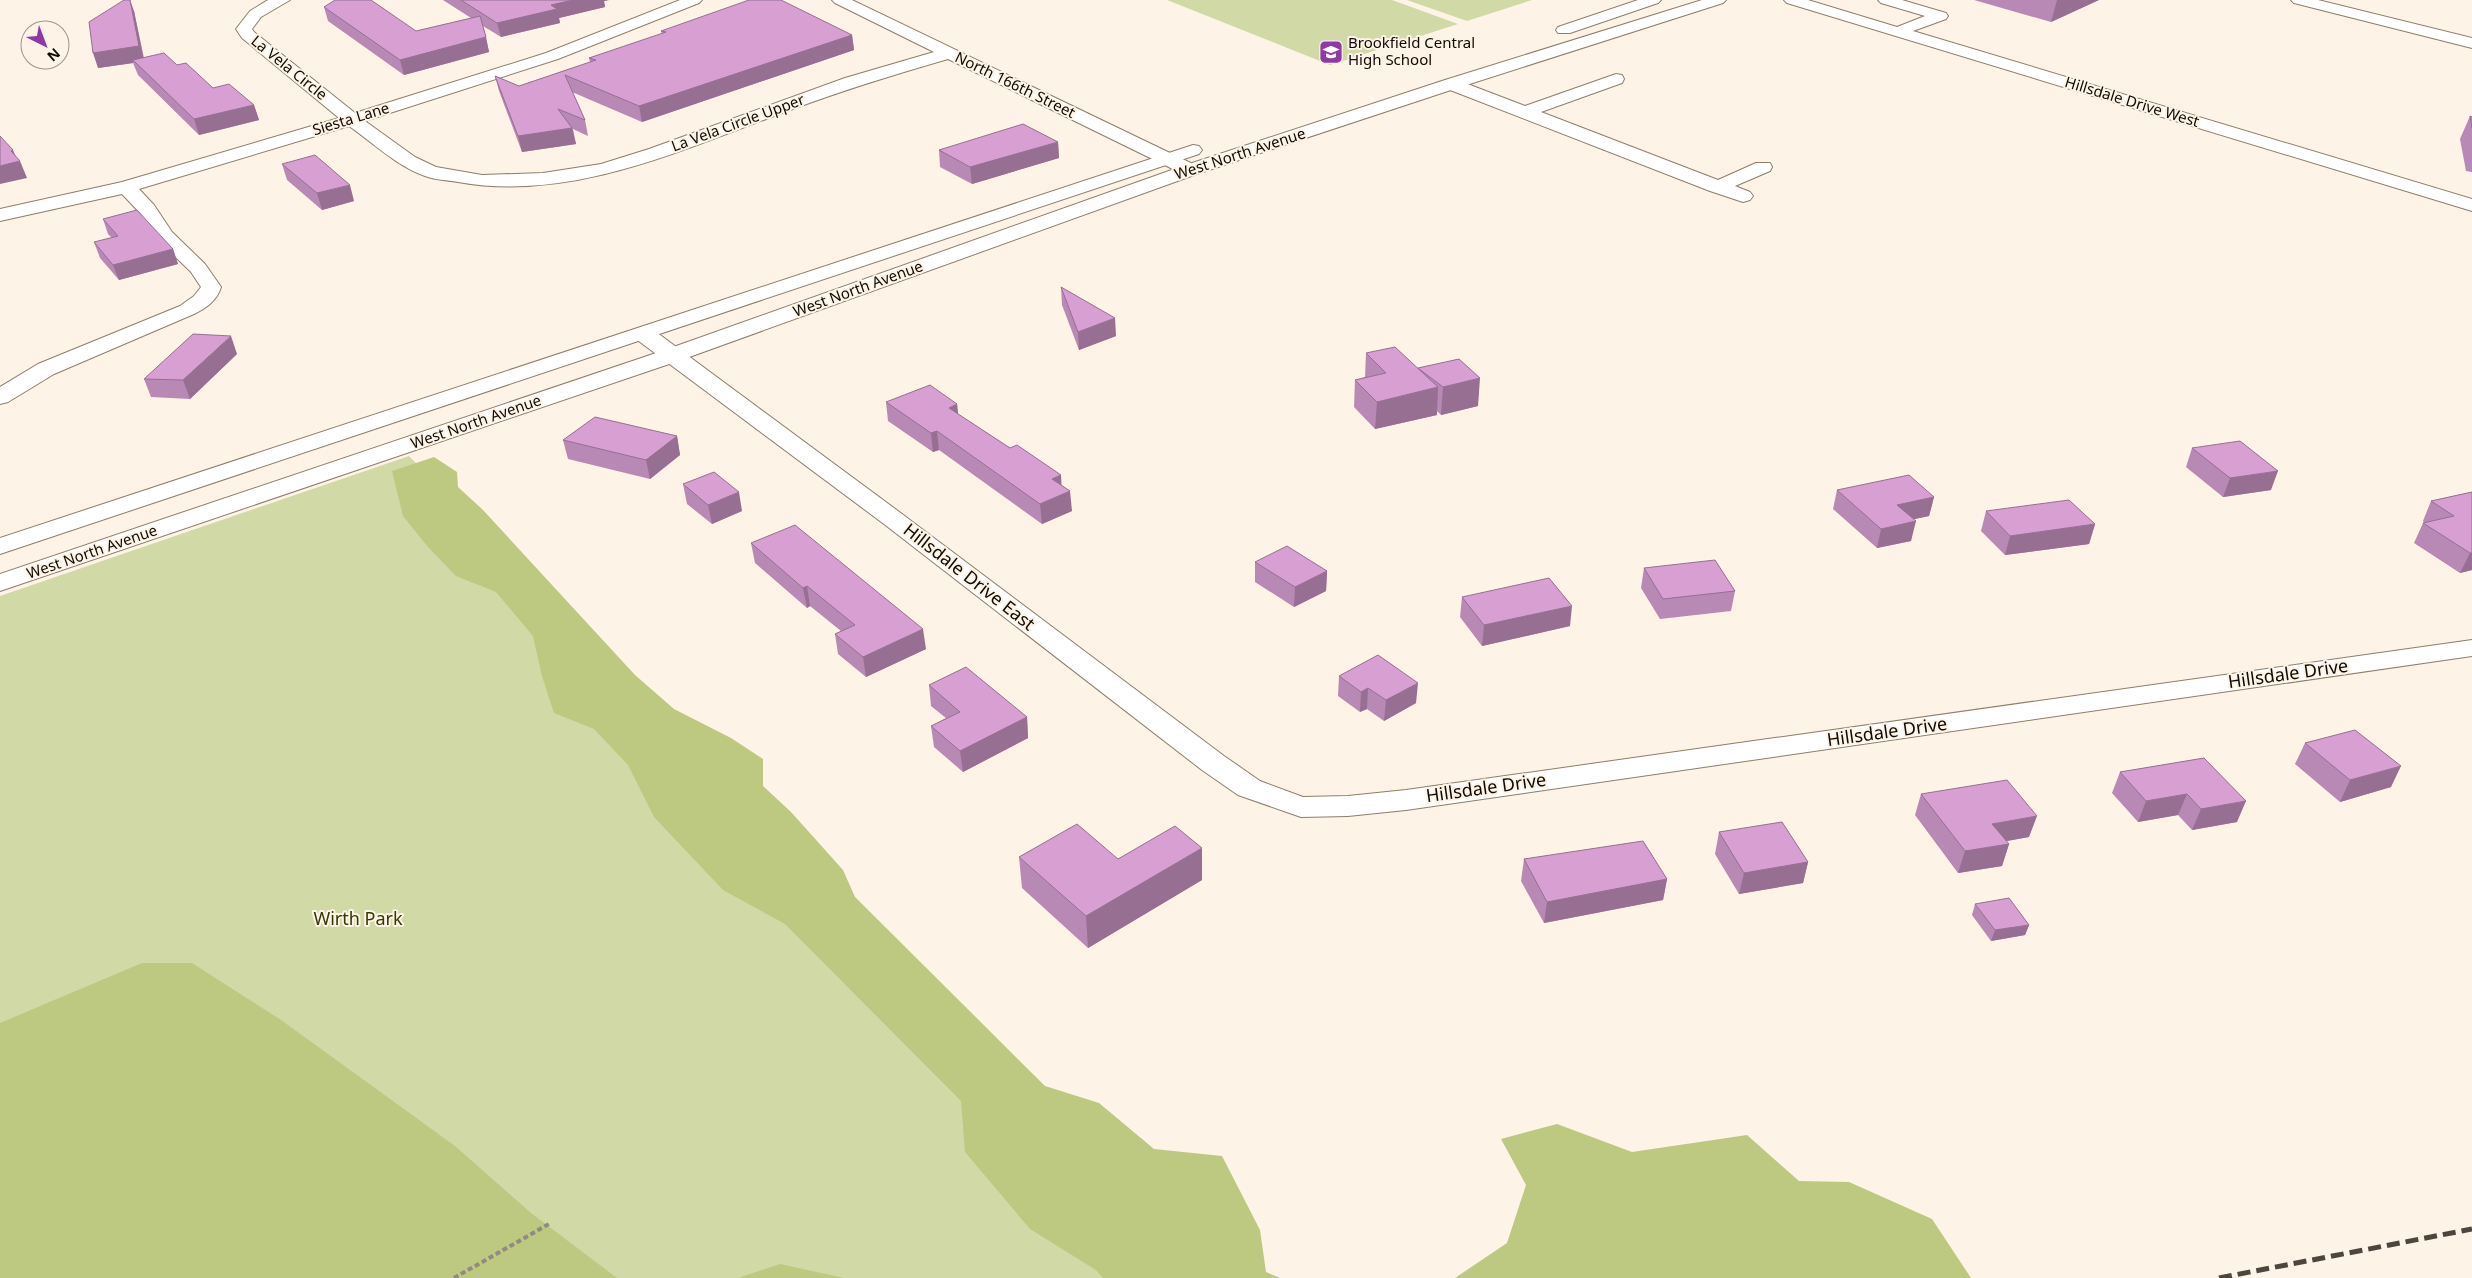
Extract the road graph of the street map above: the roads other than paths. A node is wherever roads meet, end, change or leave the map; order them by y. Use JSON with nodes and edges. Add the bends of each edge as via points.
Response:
{"nodes":[{"id":1,"x":282,"y":0,"type":"edge"},
{"id":2,"x":694,"y":0,"type":"edge"},
{"id":3,"x":840,"y":0,"type":"edge"},
{"id":4,"x":1653,"y":0,"type":"edge"},
{"id":5,"x":1718,"y":0,"type":"edge"},
{"id":6,"x":1792,"y":0,"type":"edge"},
{"id":7,"x":1886,"y":0,"type":"edge"},
{"id":8,"x":2299,"y":0,"type":"edge"},
{"id":9,"x":1900,"y":31,"type":"junction"},
{"id":10,"x":1552,"y":34,"type":"dead end"},
{"id":11,"x":1524,"y":43,"type":"dead end"},
{"id":12,"x":2472,"y":43,"type":"edge"},
{"id":13,"x":949,"y":53,"type":"junction"},
{"id":14,"x":1616,"y":79,"type":"dead end"},
{"id":15,"x":1450,"y":84,"type":"junction"},
{"id":16,"x":1525,"y":112,"type":"junction"},
{"id":17,"x":352,"y":120,"type":"junction"},
{"id":18,"x":1230,"y":139,"type":"dead end"},
{"id":19,"x":1212,"y":144,"type":"dead end"},
{"id":20,"x":1167,"y":158,"type":"junction"},
{"id":21,"x":1762,"y":167,"type":"dead end"},
{"id":22,"x":1190,"y":170,"type":"junction"},
{"id":23,"x":524,"y":180,"type":"joint"},
{"id":24,"x":1717,"y":186,"type":"junction"},
{"id":25,"x":126,"y":187,"type":"junction"},
{"id":26,"x":1743,"y":196,"type":"dead end"},
{"id":27,"x":2472,"y":205,"type":"edge"},
{"id":28,"x":0,"y":215,"type":"edge"},
{"id":29,"x":644,"y":334,"type":"junction"},
{"id":30,"x":674,"y":355,"type":"junction"},
{"id":31,"x":0,"y":397,"type":"edge"},
{"id":32,"x":0,"y":546,"type":"edge"},
{"id":33,"x":0,"y":583,"type":"edge"},
{"id":34,"x":2472,"y":648,"type":"edge"},
{"id":35,"x":1301,"y":807,"type":"joint"}],
"edges":[{"from":1,"to":17,"type":"street","name":"La Vela Circle","via":[[264,7],[244,29]]},
{"from":2,"to":17,"type":"street","name":"Siesta Lane","via":[[552,56]]},
{"from":3,"to":13,"type":"street","name":"North 166th Street"},
{"from":4,"to":10,"type":"street"},
{"from":5,"to":15,"type":"street","name":"West North Avenue"},
{"from":6,"to":9,"type":"street","name":"Hillsdale Drive West"},
{"from":7,"to":9,"type":"street","via":[[1940,16]]},
{"from":8,"to":12,"type":"street"},
{"from":9,"to":27,"type":"street","name":"Hillsdale Drive West"},
{"from":11,"to":18,"type":"street","name":"West North Avenue"},
{"from":13,"to":20,"type":"street","name":"North 166th Street"},
{"from":13,"to":23,"type":"street","name":"La Vela Circle Upper","via":[[851,82],[630,162],[576,174]]},
{"from":14,"to":16,"type":"street"},
{"from":15,"to":16,"type":"street"},
{"from":15,"to":22,"type":"street","name":"West North Avenue"},
{"from":16,"to":24,"type":"street"},
{"from":17,"to":23,"type":"street","name":"La Vela Circle","via":[[409,162],[431,172],[482,180]]},
{"from":17,"to":25,"type":"street","name":"Siesta Lane"},
{"from":19,"to":20,"type":"street","name":"West North Avenue"},
{"from":20,"to":22,"type":"street","name":"North 166th Street"},
{"from":20,"to":29,"type":"street","name":"West North Avenue"},
{"from":21,"to":24,"type":"street"},
{"from":22,"to":30,"type":"street","name":"West North Avenue"},
{"from":24,"to":26,"type":"street"},
{"from":25,"to":28,"type":"street","name":"Siesta Lane"},
{"from":25,"to":31,"type":"street","via":[[147,209],[165,236],[198,268],[209,282],[210,291],[187,310],[46,369]]},
{"from":29,"to":30,"type":"street","name":"Hillsdale Drive East"},
{"from":29,"to":32,"type":"street","name":"West North Avenue"},
{"from":30,"to":33,"type":"street","name":"West North Avenue"},
{"from":30,"to":35,"type":"street","name":"Hillsdale Drive East","via":[[1213,763],[1250,788]]},
{"from":34,"to":35,"type":"street","name":"Hillsdale Drive","via":[[1406,800]]}]}
